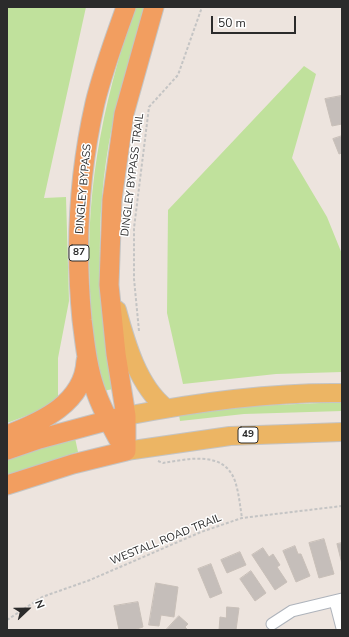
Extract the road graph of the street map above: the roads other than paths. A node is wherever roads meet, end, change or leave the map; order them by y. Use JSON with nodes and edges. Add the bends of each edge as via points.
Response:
{"nodes":[{"id":1,"x":126,"y":7,"type":"edge"},
{"id":2,"x":154,"y":7,"type":"edge"},
{"id":3,"x":109,"y":285,"type":"junction"},
{"id":4,"x":86,"y":356,"type":"junction"},
{"id":5,"x":342,"y":393,"type":"edge"},
{"id":6,"x":166,"y":408,"type":"junction"},
{"id":7,"x":117,"y":418,"type":"junction"},
{"id":8,"x":342,"y":432,"type":"edge"},
{"id":9,"x":7,"y":434,"type":"edge"},
{"id":10,"x":7,"y":450,"type":"edge"},
{"id":11,"x":126,"y":451,"type":"junction"},
{"id":12,"x":7,"y":485,"type":"edge"},
{"id":13,"x":339,"y":600,"type":"edge"},
{"id":14,"x":272,"y":624,"type":"dead end"},
{"id":15,"x":342,"y":628,"type":"edge"}],
"edges":[{"from":1,"to":4,"type":"highway","name":"DINGLEY BYPASS","number":"87","via":[[96,102],[86,150],[79,263]]},
{"from":2,"to":3,"type":"highway","number":"87","via":[[124,114],[112,200]]},
{"from":3,"to":6,"type":"main road","via":[[133,360],[152,393]]},
{"from":3,"to":7,"type":"highway","number":"87","via":[[116,354]]},
{"from":4,"to":7,"type":"highway","name":"DINGLEY BYPASS","number":"87","via":[[95,388]]},
{"from":4,"to":9,"type":"highway","via":[[83,382],[70,400],[37,422]]},
{"from":5,"to":6,"type":"main road","via":[[304,393],[233,399]]},
{"from":6,"to":7,"type":"main road"},
{"from":7,"to":10,"type":"highway"},
{"from":7,"to":11,"type":"highway","number":"87"},
{"from":8,"to":11,"type":"main road","number":"49","via":[[230,436]]},
{"from":11,"to":12,"type":"highway","number":"49","via":[[66,466]]},
{"from":13,"to":14,"type":"street","via":[[292,611]]},
{"from":13,"to":15,"type":"street"}]}
